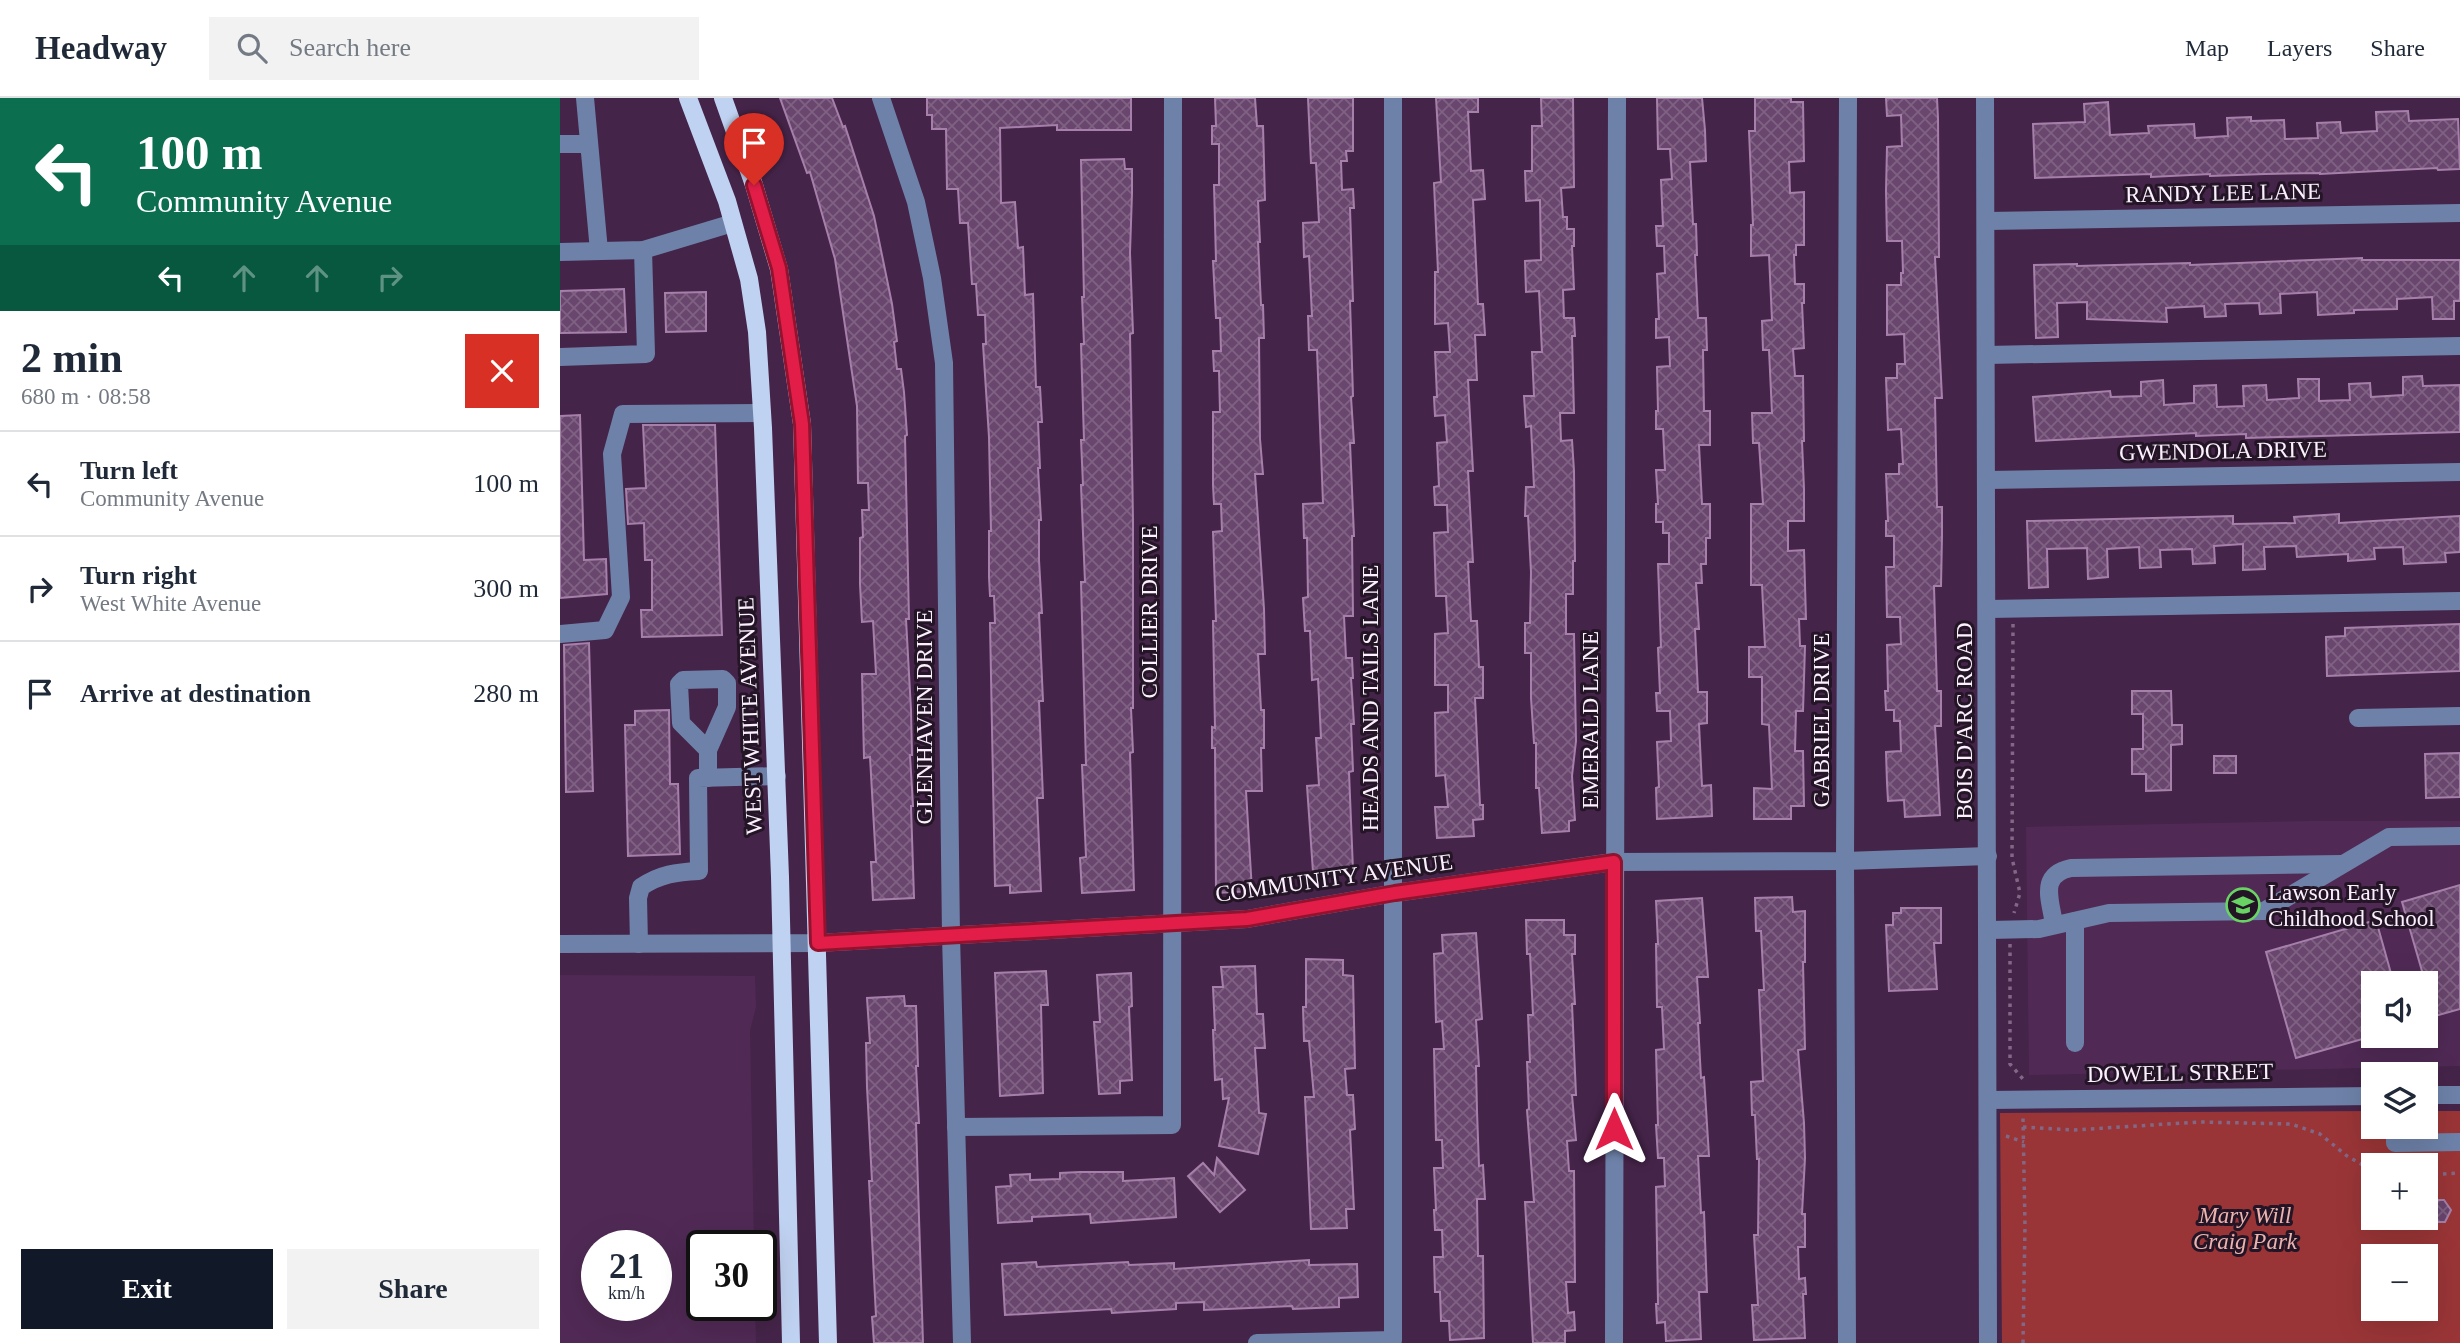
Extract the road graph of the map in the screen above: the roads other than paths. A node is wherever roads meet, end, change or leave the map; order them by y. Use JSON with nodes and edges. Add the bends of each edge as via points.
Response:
{"nodes":[{"id":1,"x":584,"y":98,"type":"edge"},
{"id":2,"x":688,"y":98,"type":"edge"},
{"id":3,"x":723,"y":98,"type":"edge"},
{"id":4,"x":881,"y":98,"type":"edge"},
{"id":5,"x":1173,"y":98,"type":"edge"},
{"id":6,"x":1393,"y":98,"type":"edge"},
{"id":7,"x":1617,"y":98,"type":"edge"},
{"id":8,"x":1847,"y":98,"type":"edge"},
{"id":9,"x":1985,"y":98,"type":"edge"},
{"id":10,"x":560,"y":144,"type":"edge"},
{"id":11,"x":589,"y":144,"type":"junction"},
{"id":12,"x":2460,"y":214,"type":"edge"},
{"id":13,"x":1987,"y":221,"type":"junction"},
{"id":14,"x":733,"y":223,"type":"junction"},
{"id":15,"x":643,"y":250,"type":"junction"},
{"id":16,"x":599,"y":251,"type":"junction"},
{"id":17,"x":560,"y":252,"type":"edge"},
{"id":18,"x":2460,"y":346,"type":"edge"},
{"id":19,"x":1987,"y":355,"type":"junction"},
{"id":20,"x":560,"y":357,"type":"edge"},
{"id":21,"x":762,"y":413,"type":"junction"},
{"id":22,"x":2460,"y":472,"type":"edge"},
{"id":23,"x":1987,"y":480,"type":"junction"},
{"id":24,"x":2460,"y":601,"type":"edge"},
{"id":25,"x":1988,"y":609,"type":"junction"},
{"id":26,"x":560,"y":634,"type":"edge"},
{"id":27,"x":2460,"y":716,"type":"edge"},
{"id":28,"x":2358,"y":718,"type":"dead end"},
{"id":29,"x":708,"y":750,"type":"dead end"},
{"id":30,"x":777,"y":776,"type":"junction"},
{"id":31,"x":708,"y":778,"type":"junction"},
{"id":32,"x":2460,"y":836,"type":"edge"},
{"id":33,"x":1989,"y":856,"type":"junction"},
{"id":34,"x":1845,"y":861,"type":"junction"},
{"id":35,"x":1614,"y":862,"type":"junction"},
{"id":36,"x":2343,"y":864,"type":"junction"},
{"id":37,"x":1395,"y":893,"type":"junction"},
{"id":38,"x":2075,"y":921,"type":"junction"},
{"id":39,"x":1174,"y":923,"type":"junction"},
{"id":40,"x":2054,"y":925,"type":"junction"},
{"id":41,"x":1989,"y":930,"type":"junction"},
{"id":42,"x":951,"y":936,"type":"junction"},
{"id":43,"x":782,"y":943,"type":"junction"},
{"id":44,"x":818,"y":943,"type":"junction"},
{"id":45,"x":560,"y":944,"type":"edge"},
{"id":46,"x":639,"y":944,"type":"junction"},
{"id":47,"x":2075,"y":1043,"type":"dead end"},
{"id":48,"x":2438,"y":1095,"type":"edge"},
{"id":49,"x":2460,"y":1095,"type":"edge"},
{"id":50,"x":2361,"y":1096,"type":"edge"},
{"id":51,"x":1988,"y":1100,"type":"junction"},
{"id":52,"x":956,"y":1127,"type":"junction"},
{"id":53,"x":2395,"y":1139,"type":"edge"},
{"id":54,"x":2460,"y":1142,"type":"edge"},
{"id":55,"x":791,"y":1343,"type":"edge"},
{"id":56,"x":828,"y":1343,"type":"edge"},
{"id":57,"x":962,"y":1343,"type":"edge"},
{"id":58,"x":1257,"y":1343,"type":"edge"},
{"id":59,"x":1614,"y":1343,"type":"edge"},
{"id":60,"x":1847,"y":1343,"type":"edge"},
{"id":61,"x":1988,"y":1343,"type":"edge"}],
"edges":[{"from":1,"to":11,"type":"street"},
{"from":2,"to":14,"type":"main road","name":"WEST WHITE AVENUE"},
{"from":3,"to":44,"type":"main road","via":[[779,268],[802,424]]},
{"from":4,"to":42,"type":"street","name":"GLENHAVEN DRIVE","via":[[916,202],[944,363]]},
{"from":5,"to":39,"type":"street","name":"COLLIER DRIVE"},
{"from":6,"to":37,"type":"street","name":"HEADS AND TAILS LANE"},
{"from":7,"to":35,"type":"street","name":"EMERALD LANE"},
{"from":8,"to":34,"type":"street","name":"GABRIEL DRIVE"},
{"from":9,"to":13,"type":"street","name":"BOIS D'ARC ROAD"},
{"from":10,"to":11,"type":"street"},
{"from":11,"to":16,"type":"street"},
{"from":12,"to":13,"type":"street","name":"RANDY LEE LANE"},
{"from":13,"to":19,"type":"street","name":"BOIS D'ARC ROAD"},
{"from":14,"to":15,"type":"street"},
{"from":14,"to":21,"type":"main road","name":"WEST WHITE AVENUE","via":[[749,279]]},
{"from":15,"to":16,"type":"street"},
{"from":15,"to":20,"type":"street","via":[[646,354]]},
{"from":16,"to":17,"type":"street"},
{"from":18,"to":19,"type":"street"},
{"from":19,"to":23,"type":"street","name":"BOIS D'ARC ROAD"},
{"from":21,"to":26,"type":"street","via":[[624,414],[612,454],[621,597],[605,630]]},
{"from":21,"to":30,"type":"main road","name":"WEST WHITE AVENUE"},
{"from":22,"to":23,"type":"street","name":"GWENDOLA DRIVE"},
{"from":23,"to":25,"type":"street","name":"BOIS D'ARC ROAD"},
{"from":24,"to":25,"type":"street"},
{"from":25,"to":33,"type":"street","name":"BOIS D'ARC ROAD"},
{"from":27,"to":28,"type":"street"},
{"from":29,"to":31,"type":"street"},
{"from":30,"to":31,"type":"street"},
{"from":30,"to":43,"type":"main road","name":"WEST WHITE AVENUE"},
{"from":31,"to":46,"type":"street","via":[[698,778],[699,871],[674,872],[641,887]]},
{"from":32,"to":36,"type":"street","via":[[2389,837]]},
{"from":33,"to":34,"type":"street","name":"COMMUNITY AVENUE"},
{"from":33,"to":41,"type":"street","name":"BOIS D'ARC ROAD"},
{"from":34,"to":35,"type":"street","name":"COMMUNITY AVENUE"},
{"from":34,"to":60,"type":"street","name":"GABRIEL DRIVE"},
{"from":35,"to":37,"type":"street","name":"COMMUNITY AVENUE"},
{"from":35,"to":59,"type":"street","name":"EMERALD LANE"},
{"from":36,"to":38,"type":"street","via":[[2264,911],[2109,913]]},
{"from":36,"to":40,"type":"street","via":[[2059,870],[2050,878],[2049,889]]},
{"from":37,"to":39,"type":"street","name":"COMMUNITY AVENUE","via":[[1247,919]]},
{"from":37,"to":58,"type":"street","name":"HEADS AND TAILS LANE","via":[[1393,1340]]},
{"from":38,"to":40,"type":"street"},
{"from":38,"to":47,"type":"street"},
{"from":39,"to":42,"type":"street","name":"COMMUNITY AVENUE"},
{"from":39,"to":52,"type":"street","name":"COLLIER DRIVE","via":[[1172,1125]]},
{"from":40,"to":41,"type":"street"},
{"from":41,"to":51,"type":"street","name":"BOIS D'ARC ROAD"},
{"from":42,"to":44,"type":"street","name":"COMMUNITY AVENUE"},
{"from":42,"to":52,"type":"street","name":"GLENHAVEN DRIVE"},
{"from":43,"to":44,"type":"street","name":"COMMUNITY AVENUE"},
{"from":43,"to":46,"type":"street","name":"COMMUNITY AVENUE"},
{"from":43,"to":55,"type":"main road","name":"WEST WHITE AVENUE"},
{"from":44,"to":56,"type":"main road"},
{"from":45,"to":46,"type":"street","name":"COMMUNITY AVENUE"},
{"from":48,"to":49,"type":"street"},
{"from":50,"to":51,"type":"street","name":"DOWELL STREET"},
{"from":51,"to":61,"type":"street","name":"BOIS D'ARC ROAD"},
{"from":52,"to":57,"type":"street","name":"GLENHAVEN DRIVE"},
{"from":53,"to":54,"type":"street","via":[[2395,1143]]}]}
